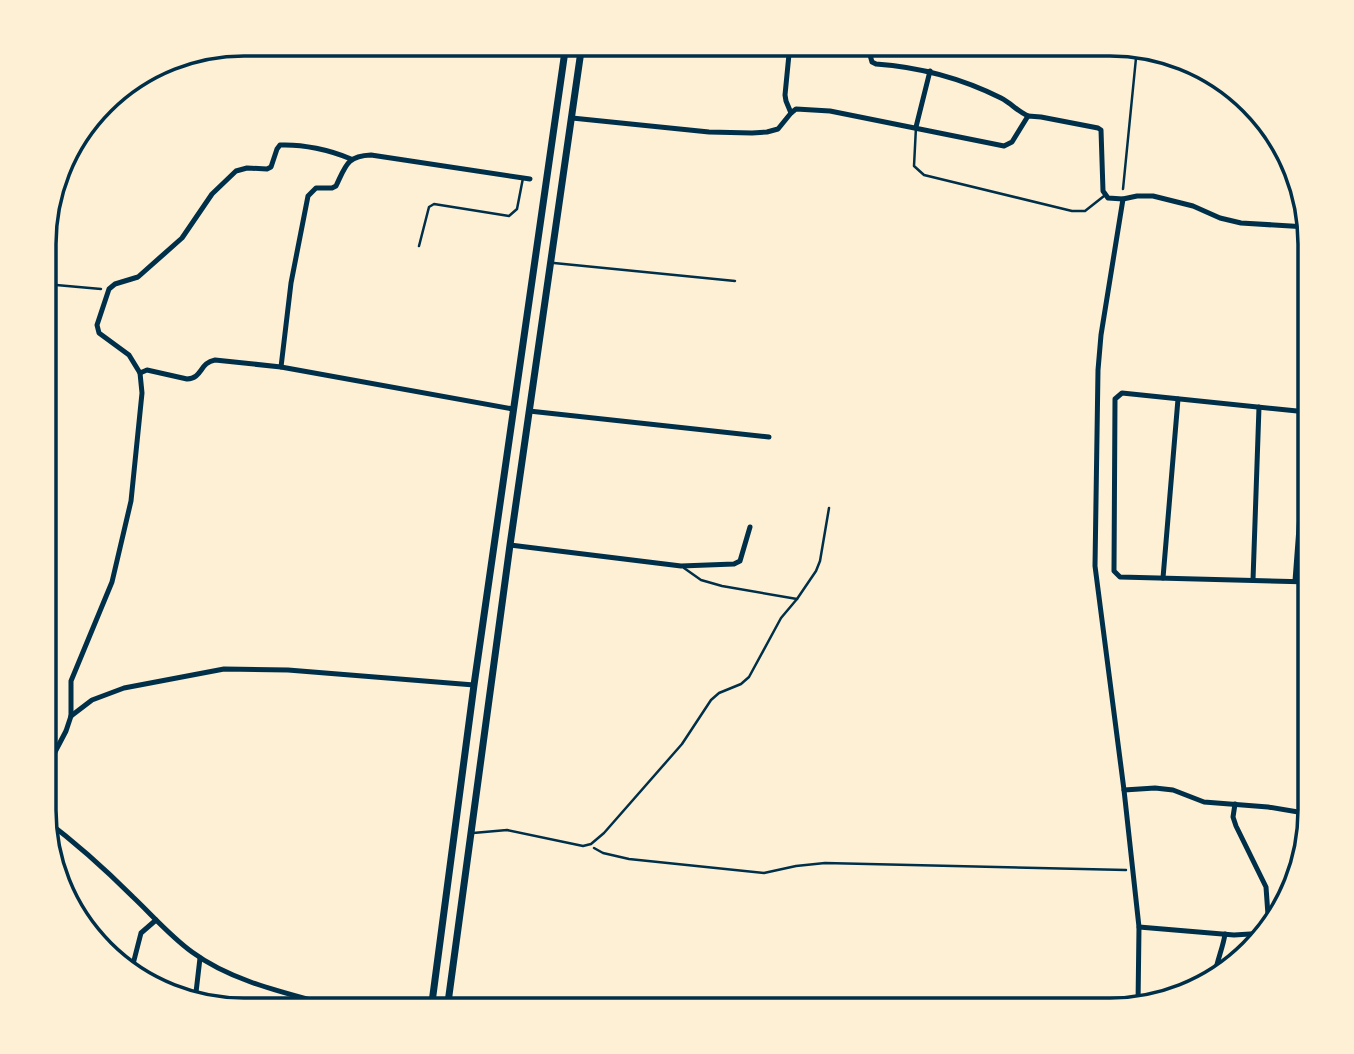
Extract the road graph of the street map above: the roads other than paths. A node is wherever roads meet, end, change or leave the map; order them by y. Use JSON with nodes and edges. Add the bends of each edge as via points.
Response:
{"nodes":[{"id":1,"x":564,"y":56,"type":"edge"},
{"id":2,"x":580,"y":56,"type":"edge"},
{"id":3,"x":789,"y":56,"type":"edge"},
{"id":4,"x":870,"y":56,"type":"edge"},
{"id":5,"x":930,"y":71,"type":"junction"},
{"id":6,"x":791,"y":113,"type":"junction"},
{"id":7,"x":1028,"y":116,"type":"junction"},
{"id":8,"x":572,"y":118,"type":"junction"},
{"id":9,"x":916,"y":127,"type":"junction"},
{"id":10,"x":351,"y":159,"type":"junction"},
{"id":11,"x":526,"y":179,"type":"joint"},
{"id":12,"x":1105,"y":195,"type":"junction"},
{"id":13,"x":1122,"y":199,"type":"junction"},
{"id":14,"x":1297,"y":226,"type":"edge"},
{"id":15,"x":419,"y":246,"type":"dead end"},
{"id":16,"x":550,"y":263,"type":"junction"},
{"id":17,"x":735,"y":281,"type":"dead end"},
{"id":18,"x":281,"y":367,"type":"junction"},
{"id":19,"x":140,"y":373,"type":"junction"},
{"id":20,"x":1178,"y":399,"type":"junction"},
{"id":21,"x":1259,"y":407,"type":"junction"},
{"id":22,"x":513,"y":409,"type":"junction"},
{"id":23,"x":529,"y":411,"type":"junction"},
{"id":24,"x":1298,"y":411,"type":"edge"},
{"id":25,"x":769,"y":437,"type":"dead end"},
{"id":26,"x":829,"y":508,"type":"dead end"},
{"id":27,"x":750,"y":527,"type":"dead end"},
{"id":28,"x":510,"y":545,"type":"junction"},
{"id":29,"x":1298,"y":548,"type":"edge"},
{"id":30,"x":681,"y":566,"type":"junction"},
{"id":31,"x":1163,"y":578,"type":"junction"},
{"id":32,"x":1253,"y":580,"type":"junction"},
{"id":33,"x":1295,"y":581,"type":"junction"},
{"id":34,"x":1298,"y":581,"type":"edge"},
{"id":35,"x":797,"y":599,"type":"junction"},
{"id":36,"x":474,"y":685,"type":"junction"},
{"id":37,"x":71,"y":716,"type":"junction"},
{"id":38,"x":56,"y":750,"type":"edge"},
{"id":39,"x":1124,"y":790,"type":"junction"},
{"id":40,"x":1235,"y":804,"type":"junction"},
{"id":41,"x":1298,"y":812,"type":"edge"},
{"id":42,"x":57,"y":828,"type":"edge"},
{"id":43,"x":470,"y":832,"type":"junction"},
{"id":44,"x":1267,"y":913,"type":"edge"},
{"id":45,"x":156,"y":920,"type":"junction"},
{"id":46,"x":1139,"y":927,"type":"junction"},
{"id":47,"x":1253,"y":932,"type":"edge"},
{"id":48,"x":1225,"y":934,"type":"junction"},
{"id":49,"x":200,"y":958,"type":"junction"},
{"id":50,"x":134,"y":962,"type":"edge"},
{"id":51,"x":1217,"y":964,"type":"edge"},
{"id":52,"x":196,"y":992,"type":"edge"},
{"id":53,"x":1138,"y":995,"type":"edge"},
{"id":54,"x":306,"y":998,"type":"edge"},
{"id":55,"x":433,"y":998,"type":"edge"},
{"id":56,"x":449,"y":998,"type":"edge"}],
"edges":[{"from":1,"to":22,"type":"street"},
{"from":2,"to":8,"type":"street"},
{"from":3,"to":6,"type":"street","via":[[785,95]]},
{"from":4,"to":5,"type":"street","via":[[876,64]]},
{"from":5,"to":7,"type":"street","via":[[995,95]]},
{"from":5,"to":9,"type":"street"},
{"from":6,"to":8,"type":"street","via":[[778,129],[752,133]]},
{"from":6,"to":9,"type":"street","via":[[830,111]]},
{"from":7,"to":9,"type":"street","via":[[1012,142],[1004,146]]},
{"from":7,"to":12,"type":"street","via":[[1101,130]]},
{"from":8,"to":16,"type":"street"},
{"from":9,"to":12,"type":"lane","via":[[914,166],[924,175],[1072,211],[1085,211]]},
{"from":10,"to":11,"type":"street","via":[[371,155]]},
{"from":10,"to":18,"type":"street","via":[[336,186],[316,188],[308,196]]},
{"from":10,"to":19,"type":"street","via":[[280,145],[271,167],[236,171],[212,194],[182,237],[138,277],[109,289],[97,325],[99,333],[129,355]]},
{"from":11,"to":15,"type":"lane","via":[[517,209],[509,216],[434,204],[429,207]]},
{"from":12,"to":13,"type":"street"},
{"from":13,"to":14,"type":"street","via":[[1153,196],[1241,223]]},
{"from":13,"to":39,"type":"street","via":[[1098,370],[1094,566]]},
{"from":16,"to":17,"type":"lane"},
{"from":16,"to":23,"type":"street"},
{"from":18,"to":19,"type":"street","via":[[215,360],[204,364],[193,379],[147,370]]},
{"from":18,"to":22,"type":"street"},
{"from":19,"to":37,"type":"street","via":[[131,502],[112,582],[71,681]]},
{"from":20,"to":21,"type":"street"},
{"from":20,"to":31,"type":"street"},
{"from":20,"to":31,"type":"street","via":[[1122,393],[1115,399],[1114,572],[1120,577]]},
{"from":21,"to":24,"type":"street"},
{"from":21,"to":32,"type":"street"},
{"from":22,"to":36,"type":"street"},
{"from":23,"to":25,"type":"street"},
{"from":23,"to":28,"type":"street"},
{"from":26,"to":35,"type":"lane","via":[[820,561]]},
{"from":27,"to":30,"type":"street","via":[[740,561]]},
{"from":28,"to":30,"type":"street"},
{"from":28,"to":43,"type":"street"},
{"from":29,"to":33,"type":"street"},
{"from":30,"to":35,"type":"lane","via":[[701,580],[722,586]]},
{"from":31,"to":32,"type":"street"},
{"from":32,"to":33,"type":"street"},
{"from":33,"to":34,"type":"street"},
{"from":35,"to":43,"type":"lane","via":[[781,618],[749,677],[711,700],[682,744],[591,844],[507,830]]},
{"from":36,"to":37,"type":"street","via":[[224,669],[124,688]]},
{"from":36,"to":55,"type":"street"},
{"from":37,"to":38,"type":"street"},
{"from":39,"to":40,"type":"street","via":[[1173,790],[1204,802]]},
{"from":39,"to":46,"type":"street"},
{"from":40,"to":41,"type":"street"},
{"from":40,"to":44,"type":"street","via":[[1236,826],[1266,887]]},
{"from":42,"to":45,"type":"street","via":[[103,866]]},
{"from":43,"to":56,"type":"street"},
{"from":45,"to":49,"type":"street"},
{"from":45,"to":50,"type":"street","via":[[141,933]]},
{"from":46,"to":48,"type":"street"},
{"from":46,"to":53,"type":"street"},
{"from":47,"to":48,"type":"street"},
{"from":48,"to":51,"type":"street"},
{"from":49,"to":52,"type":"street"},
{"from":49,"to":54,"type":"street","via":[[237,978]]}]}
